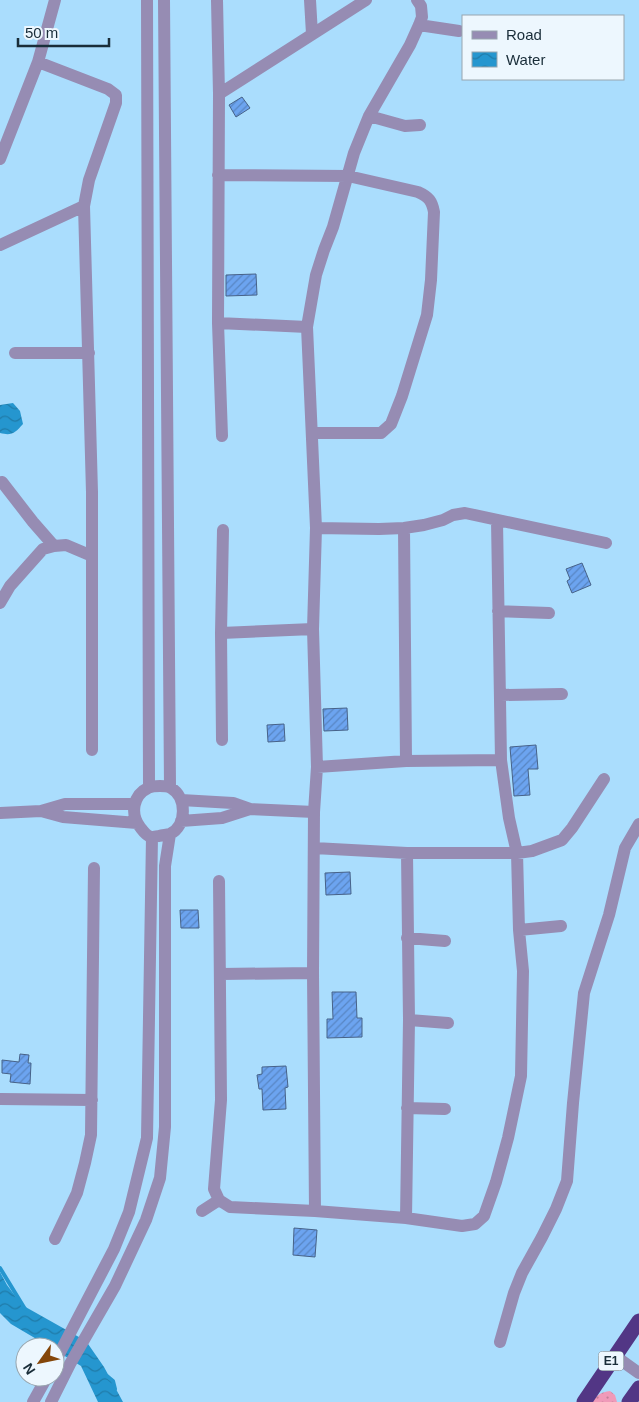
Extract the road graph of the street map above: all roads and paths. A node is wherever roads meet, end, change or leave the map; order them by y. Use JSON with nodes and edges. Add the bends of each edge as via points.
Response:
{"nodes":[{"id":1,"x":55,"y":0,"type":"edge"},
{"id":2,"x":146,"y":0,"type":"edge"},
{"id":3,"x":164,"y":0,"type":"edge"},
{"id":4,"x":216,"y":0,"type":"edge"},
{"id":5,"x":310,"y":0,"type":"edge"},
{"id":6,"x":366,"y":0,"type":"edge"},
{"id":7,"x":418,"y":0,"type":"edge"},
{"id":8,"x":419,"y":25,"type":"junction"},
{"id":9,"x":459,"y":31,"type":"dead end"},
{"id":10,"x":312,"y":34,"type":"junction"},
{"id":11,"x":38,"y":62,"type":"junction"},
{"id":12,"x":219,"y":94,"type":"junction"},
{"id":13,"x":369,"y":116,"type":"junction"},
{"id":14,"x":420,"y":125,"type":"dead end"},
{"id":15,"x":0,"y":159,"type":"edge"},
{"id":16,"x":218,"y":175,"type":"junction"},
{"id":17,"x":348,"y":176,"type":"junction"},
{"id":18,"x":84,"y":206,"type":"junction"},
{"id":19,"x":0,"y":245,"type":"edge"},
{"id":20,"x":218,"y":323,"type":"junction"},
{"id":21,"x":307,"y":327,"type":"junction"},
{"id":22,"x":15,"y":353,"type":"dead end"},
{"id":23,"x":89,"y":353,"type":"junction"},
{"id":24,"x":312,"y":432,"type":"junction"},
{"id":25,"x":222,"y":436,"type":"dead end"},
{"id":26,"x":2,"y":482,"type":"dead end"},
{"id":27,"x":497,"y":521,"type":"junction"},
{"id":28,"x":316,"y":528,"type":"junction"},
{"id":29,"x":404,"y":528,"type":"junction"},
{"id":30,"x":223,"y":530,"type":"dead end"},
{"id":31,"x":606,"y":543,"type":"dead end"},
{"id":32,"x":54,"y":546,"type":"junction"},
{"id":33,"x":92,"y":556,"type":"junction"},
{"id":34,"x":0,"y":603,"type":"edge"},
{"id":35,"x":498,"y":611,"type":"junction"},
{"id":36,"x":549,"y":613,"type":"dead end"},
{"id":37,"x":313,"y":629,"type":"junction"},
{"id":38,"x":221,"y":633,"type":"junction"},
{"id":39,"x":562,"y":694,"type":"dead end"},
{"id":40,"x":501,"y":695,"type":"junction"},
{"id":41,"x":222,"y":740,"type":"dead end"},
{"id":42,"x":92,"y":750,"type":"dead end"},
{"id":43,"x":501,"y":760,"type":"junction"},
{"id":44,"x":406,"y":761,"type":"junction"},
{"id":45,"x":317,"y":767,"type":"junction"},
{"id":46,"x":604,"y":779,"type":"dead end"},
{"id":47,"x":149,"y":787,"type":"junction"},
{"id":48,"x":170,"y":787,"type":"junction"},
{"id":49,"x":181,"y":800,"type":"junction"},
{"id":50,"x":135,"y":804,"type":"junction"},
{"id":51,"x":250,"y":810,"type":"junction"},
{"id":52,"x":41,"y":811,"type":"junction"},
{"id":53,"x":314,"y":812,"type":"junction"},
{"id":54,"x":0,"y":813,"type":"edge"},
{"id":55,"x":181,"y":821,"type":"junction"},
{"id":56,"x":137,"y":823,"type":"junction"},
{"id":57,"x":639,"y":824,"type":"edge"},
{"id":58,"x":170,"y":834,"type":"junction"},
{"id":59,"x":152,"y":837,"type":"junction"},
{"id":60,"x":314,"y":848,"type":"junction"},
{"id":61,"x":406,"y":853,"type":"junction"},
{"id":62,"x":517,"y":853,"type":"junction"},
{"id":63,"x":94,"y":868,"type":"dead end"},
{"id":64,"x":219,"y":881,"type":"dead end"},
{"id":65,"x":561,"y":926,"type":"dead end"},
{"id":66,"x":519,"y":930,"type":"junction"},
{"id":67,"x":407,"y":938,"type":"junction"},
{"id":68,"x":445,"y":941,"type":"dead end"},
{"id":69,"x":221,"y":974,"type":"junction"},
{"id":70,"x":313,"y":974,"type":"junction"},
{"id":71,"x":408,"y":1020,"type":"junction"},
{"id":72,"x":448,"y":1023,"type":"dead end"},
{"id":73,"x":0,"y":1098,"type":"edge"},
{"id":74,"x":92,"y":1100,"type":"junction"},
{"id":75,"x":407,"y":1108,"type":"junction"},
{"id":76,"x":445,"y":1110,"type":"dead end"},
{"id":77,"x":219,"y":1200,"type":"junction"},
{"id":78,"x":202,"y":1211,"type":"dead end"},
{"id":79,"x":315,"y":1211,"type":"junction"},
{"id":80,"x":406,"y":1218,"type":"junction"},
{"id":81,"x":55,"y":1239,"type":"dead end"},
{"id":82,"x":639,"y":1321,"type":"edge"},
{"id":83,"x":500,"y":1342,"type":"dead end"},
{"id":84,"x":65,"y":1343,"type":"edge"},
{"id":85,"x":615,"y":1356,"type":"junction"},
{"id":86,"x":639,"y":1373,"type":"edge"},
{"id":87,"x":41,"y":1387,"type":"edge"},
{"id":88,"x":639,"y":1388,"type":"edge"},
{"id":89,"x":33,"y":1402,"type":"edge"},
{"id":90,"x":51,"y":1402,"type":"edge"},
{"id":91,"x":584,"y":1402,"type":"edge"},
{"id":92,"x":629,"y":1402,"type":"edge"}],
"edges":[{"from":1,"to":11,"type":"street"},
{"from":2,"to":47,"type":"street"},
{"from":3,"to":48,"type":"street"},
{"from":4,"to":12,"type":"street"},
{"from":5,"to":10,"type":"street"},
{"from":6,"to":10,"type":"street"},
{"from":7,"to":8,"type":"street","via":[[422,17]]},
{"from":8,"to":9,"type":"street"},
{"from":8,"to":13,"type":"street"},
{"from":10,"to":12,"type":"street"},
{"from":11,"to":15,"type":"street"},
{"from":11,"to":18,"type":"street","via":[[116,95]]},
{"from":12,"to":16,"type":"street"},
{"from":13,"to":14,"type":"street","via":[[405,126]]},
{"from":13,"to":17,"type":"street"},
{"from":16,"to":17,"type":"street"},
{"from":16,"to":20,"type":"street"},
{"from":17,"to":21,"type":"street","via":[[316,275]]},
{"from":17,"to":24,"type":"street","via":[[418,192],[432,202],[427,315],[391,424],[380,433]]},
{"from":18,"to":19,"type":"street"},
{"from":18,"to":23,"type":"street"},
{"from":20,"to":21,"type":"street"},
{"from":20,"to":25,"type":"street"},
{"from":21,"to":24,"type":"street"},
{"from":22,"to":23,"type":"street"},
{"from":23,"to":33,"type":"street"},
{"from":24,"to":28,"type":"street"},
{"from":26,"to":32,"type":"street"},
{"from":27,"to":29,"type":"street","via":[[465,513]]},
{"from":27,"to":31,"type":"street"},
{"from":27,"to":35,"type":"street"},
{"from":28,"to":29,"type":"street"},
{"from":28,"to":37,"type":"street"},
{"from":29,"to":44,"type":"street"},
{"from":30,"to":38,"type":"street"},
{"from":32,"to":33,"type":"street","via":[[66,545]]},
{"from":32,"to":34,"type":"street","via":[[42,549],[10,586]]},
{"from":33,"to":42,"type":"street"},
{"from":35,"to":36,"type":"street"},
{"from":35,"to":40,"type":"street"},
{"from":37,"to":38,"type":"street"},
{"from":37,"to":45,"type":"street"},
{"from":38,"to":41,"type":"street"},
{"from":39,"to":40,"type":"street"},
{"from":40,"to":43,"type":"street"},
{"from":43,"to":44,"type":"street"},
{"from":43,"to":62,"type":"street"},
{"from":44,"to":45,"type":"street"},
{"from":45,"to":53,"type":"street"},
{"from":46,"to":62,"type":"street","via":[[562,840]]},
{"from":47,"to":48,"type":"street"},
{"from":47,"to":50,"type":"street","via":[[139,795]]},
{"from":48,"to":49,"type":"street"},
{"from":49,"to":51,"type":"street","via":[[233,803]]},
{"from":49,"to":55,"type":"street"},
{"from":50,"to":52,"type":"street","via":[[65,804]]},
{"from":50,"to":56,"type":"street"},
{"from":51,"to":53,"type":"street"},
{"from":51,"to":55,"type":"street","via":[[222,818]]},
{"from":52,"to":54,"type":"street"},
{"from":52,"to":56,"type":"street","via":[[63,817]]},
{"from":53,"to":60,"type":"street"},
{"from":55,"to":58,"type":"street"},
{"from":56,"to":59,"type":"street"},
{"from":57,"to":83,"type":"street","via":[[625,848],[609,915],[584,993],[567,1181],[522,1273]]},
{"from":58,"to":59,"type":"street"},
{"from":58,"to":90,"type":"street","via":[[165,866],[165,1127],[160,1178],[146,1220],[115,1286]]},
{"from":59,"to":84,"type":"street","via":[[147,1138],[129,1212],[114,1249]]},
{"from":60,"to":61,"type":"street"},
{"from":60,"to":70,"type":"street"},
{"from":61,"to":62,"type":"street"},
{"from":61,"to":67,"type":"street"},
{"from":62,"to":66,"type":"street"},
{"from":63,"to":74,"type":"street"},
{"from":64,"to":69,"type":"street"},
{"from":65,"to":66,"type":"street"},
{"from":66,"to":80,"type":"street","via":[[523,971],[521,1076],[499,1173],[484,1216],[474,1224],[462,1226]]},
{"from":67,"to":68,"type":"street"},
{"from":67,"to":71,"type":"street"},
{"from":69,"to":70,"type":"street"},
{"from":69,"to":77,"type":"street","via":[[221,1100],[214,1189]]},
{"from":70,"to":79,"type":"street"},
{"from":71,"to":72,"type":"street"},
{"from":71,"to":75,"type":"street"},
{"from":73,"to":74,"type":"street"},
{"from":74,"to":81,"type":"street","via":[[91,1135],[85,1163],[77,1193]]},
{"from":75,"to":76,"type":"street"},
{"from":75,"to":80,"type":"street"},
{"from":77,"to":78,"type":"street"},
{"from":77,"to":79,"type":"street","via":[[230,1207]]},
{"from":79,"to":80,"type":"street"},
{"from":82,"to":85,"type":"highway","number":"E1"},
{"from":85,"to":86,"type":"street"},
{"from":85,"to":91,"type":"highway","number":"E1"},
{"from":87,"to":89,"type":"street"},
{"from":88,"to":92,"type":"highway"}]}
